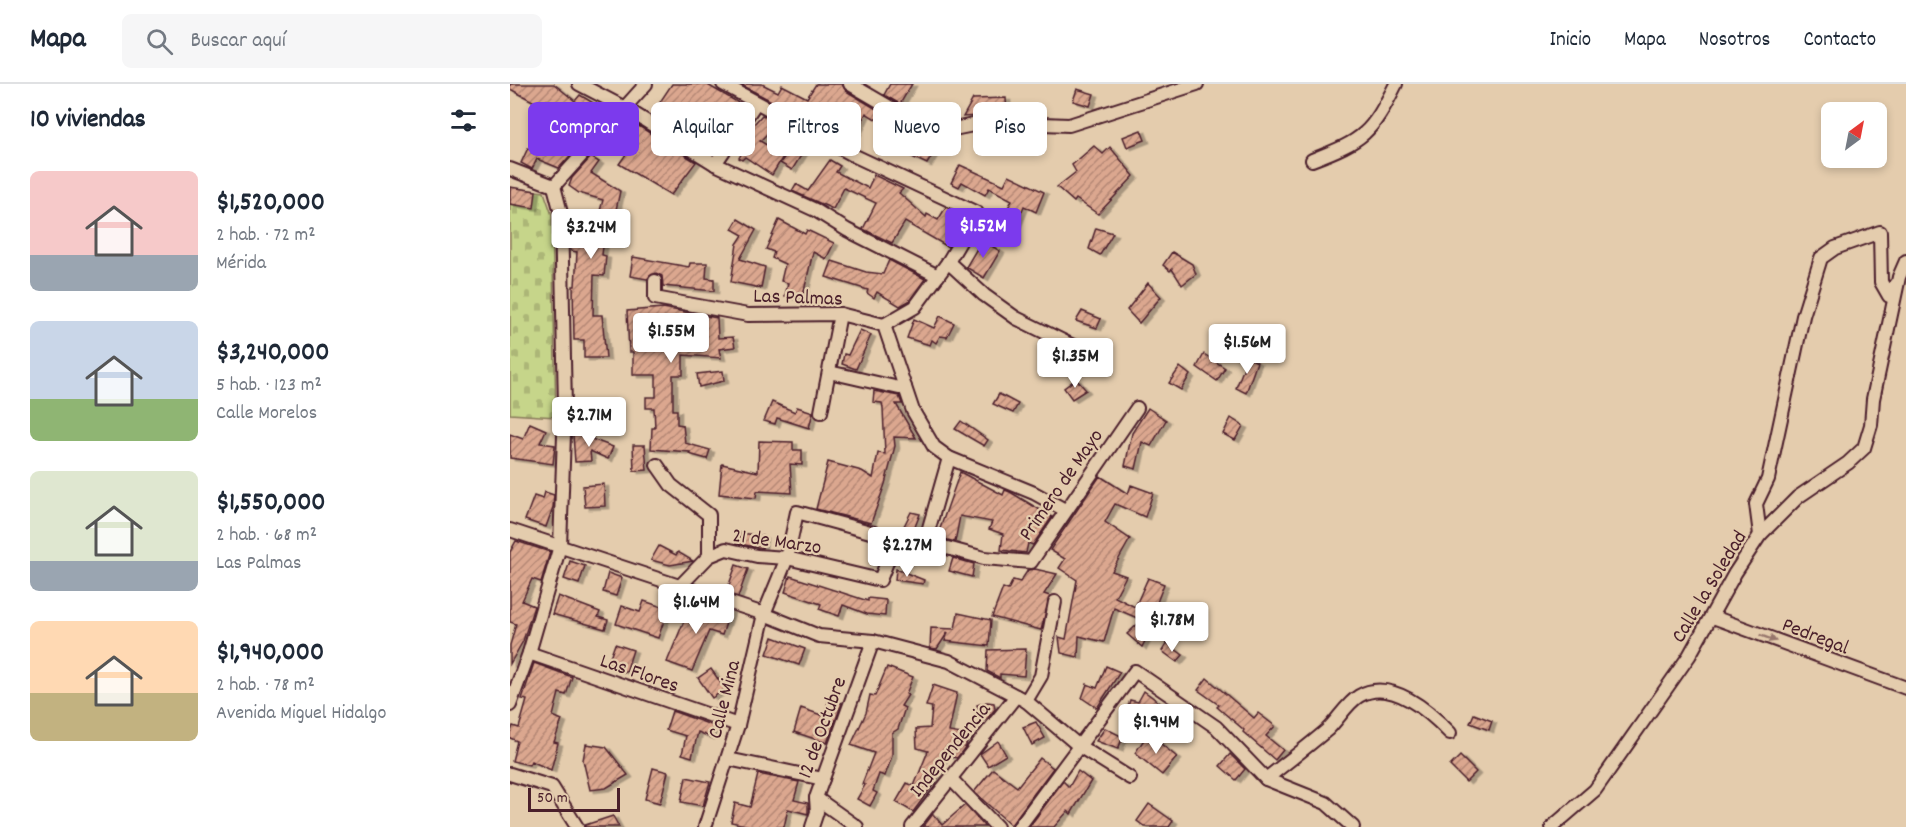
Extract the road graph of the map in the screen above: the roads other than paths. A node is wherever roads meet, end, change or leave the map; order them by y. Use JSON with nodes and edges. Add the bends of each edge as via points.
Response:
{"nodes":[{"id":1,"x":579,"y":84,"type":"edge"},
{"id":2,"x":646,"y":84,"type":"edge"},
{"id":3,"x":723,"y":84,"type":"edge"},
{"id":4,"x":850,"y":84,"type":"edge"},
{"id":5,"x":1197,"y":84,"type":"edge"},
{"id":6,"x":1396,"y":84,"type":"edge"},
{"id":7,"x":614,"y":102,"type":"edge"},
{"id":8,"x":630,"y":102,"type":"edge"},
{"id":9,"x":756,"y":103,"type":"junction"},
{"id":10,"x":639,"y":117,"type":"edge"},
{"id":11,"x":581,"y":156,"type":"edge"},
{"id":12,"x":1312,"y":160,"type":"dead end"},
{"id":13,"x":715,"y":164,"type":"junction"},
{"id":14,"x":510,"y":169,"type":"edge"},
{"id":15,"x":554,"y":186,"type":"junction"},
{"id":16,"x":1906,"y":261,"type":"edge"},
{"id":17,"x":948,"y":262,"type":"junction"},
{"id":18,"x":938,"y":276,"type":"junction"},
{"id":19,"x":1899,"y":277,"type":"junction"},
{"id":20,"x":655,"y":281,"type":"dead end"},
{"id":21,"x":840,"y":314,"type":"junction"},
{"id":22,"x":884,"y":325,"type":"junction"},
{"id":23,"x":1079,"y":349,"type":"dead end"},
{"id":24,"x":829,"y":372,"type":"junction"},
{"id":25,"x":905,"y":387,"type":"junction"},
{"id":26,"x":1137,"y":408,"type":"dead end"},
{"id":27,"x":821,"y":412,"type":"dead end"},
{"id":28,"x":949,"y":458,"type":"junction"},
{"id":29,"x":657,"y":465,"type":"dead end"},
{"id":30,"x":1065,"y":510,"type":"junction"},
{"id":31,"x":797,"y":512,"type":"joint"},
{"id":32,"x":510,"y":530,"type":"edge"},
{"id":33,"x":1760,"y":535,"type":"junction"},
{"id":34,"x":896,"y":539,"type":"junction"},
{"id":35,"x":925,"y":542,"type":"junction"},
{"id":36,"x":560,"y":546,"type":"junction"},
{"id":37,"x":709,"y":555,"type":"junction"},
{"id":38,"x":787,"y":558,"type":"junction"},
{"id":39,"x":680,"y":586,"type":"junction"},
{"id":40,"x":1055,"y":602,"type":"dead end"},
{"id":41,"x":764,"y":614,"type":"junction"},
{"id":42,"x":1713,"y":617,"type":"junction"},
{"id":43,"x":873,"y":641,"type":"junction"},
{"id":44,"x":529,"y":653,"type":"junction"},
{"id":45,"x":1906,"y":688,"type":"edge"},
{"id":46,"x":1021,"y":699,"type":"junction"},
{"id":47,"x":510,"y":705,"type":"edge"},
{"id":48,"x":738,"y":725,"type":"junction"},
{"id":49,"x":1450,"y":733,"type":"dead end"},
{"id":50,"x":1079,"y":746,"type":"junction"},
{"id":51,"x":728,"y":759,"type":"junction"},
{"id":52,"x":510,"y":774,"type":"edge"},
{"id":53,"x":951,"y":778,"type":"junction"},
{"id":54,"x":1130,"y":778,"type":"dead end"},
{"id":55,"x":823,"y":779,"type":"junction"},
{"id":56,"x":1266,"y":779,"type":"junction"},
{"id":57,"x":816,"y":798,"type":"junction"},
{"id":58,"x":577,"y":827,"type":"edge"},
{"id":59,"x":705,"y":827,"type":"edge"},
{"id":60,"x":812,"y":827,"type":"edge"},
{"id":61,"x":857,"y":827,"type":"edge"},
{"id":62,"x":912,"y":827,"type":"edge"},
{"id":63,"x":997,"y":827,"type":"edge"},
{"id":64,"x":1019,"y":827,"type":"edge"},
{"id":65,"x":1353,"y":827,"type":"edge"},
{"id":66,"x":1552,"y":827,"type":"edge"}],
"edges":[{"from":1,"to":7,"type":"street"},
{"from":2,"to":8,"type":"street"},
{"from":3,"to":9,"type":"street"},
{"from":4,"to":5,"type":"street","via":[[934,133],[988,122],[1070,125]]},
{"from":6,"to":12,"type":"street","via":[[1377,121],[1352,144]]},
{"from":9,"to":13,"type":"street"},
{"from":9,"to":17,"type":"street","via":[[855,156],[977,213]]},
{"from":10,"to":13,"type":"street"},
{"from":11,"to":15,"type":"street"},
{"from":13,"to":18,"type":"street","via":[[815,210]]},
{"from":14,"to":15,"type":"street"},
{"from":15,"to":36,"type":"street","via":[[561,213],[566,407]]},
{"from":16,"to":19,"type":"street","name":"Calle la Soledad"},
{"from":17,"to":18,"type":"street"},
{"from":17,"to":23,"type":"street","via":[[1016,318]]},
{"from":18,"to":22,"type":"street","via":[[915,307]]},
{"from":19,"to":33,"type":"street","name":"Calle la Soledad","via":[[1864,448],[1798,497]]},
{"from":19,"to":33,"type":"street","via":[[1889,296],[1881,282],[1880,232],[1835,248],[1821,258],[1803,316],[1768,479],[1756,504]]},
{"from":20,"to":21,"type":"street","name":"Las Palmas","via":[[655,297],[748,315]]},
{"from":21,"to":22,"type":"street","name":"Las Palmas"},
{"from":21,"to":24,"type":"street"},
{"from":22,"to":25,"type":"street"},
{"from":24,"to":25,"type":"street"},
{"from":24,"to":27,"type":"street"},
{"from":25,"to":28,"type":"street","via":[[913,411],[934,447]]},
{"from":26,"to":30,"type":"street","name":"Primero de Mayo"},
{"from":28,"to":30,"type":"street"},
{"from":28,"to":35,"type":"street"},
{"from":29,"to":37,"type":"street","via":[[671,485],[710,515]]},
{"from":30,"to":35,"type":"street","name":"Primero de Mayo","via":[[1031,562],[984,558]]},
{"from":31,"to":34,"type":"street","name":"Primero de Mayo"},
{"from":31,"to":38,"type":"street","name":"Calle Mina"},
{"from":32,"to":36,"type":"street"},
{"from":33,"to":42,"type":"street","name":"Calle la Soledad"},
{"from":34,"to":35,"type":"street","name":"Primero de Mayo"},
{"from":34,"to":38,"type":"street","name":"21 de Marzo","via":[[880,580]]},
{"from":36,"to":39,"type":"street"},
{"from":36,"to":44,"type":"street"},
{"from":37,"to":38,"type":"street","name":"21 de Marzo","via":[[726,549]]},
{"from":37,"to":39,"type":"street","name":"21 de Marzo"},
{"from":38,"to":41,"type":"street","name":"Calle Mina"},
{"from":39,"to":41,"type":"street"},
{"from":40,"to":46,"type":"street","name":"Independencia","via":[[1041,676]]},
{"from":41,"to":43,"type":"street","via":[[819,636]]},
{"from":41,"to":48,"type":"street","name":"Calle Mina"},
{"from":42,"to":45,"type":"street","name":"Pedregal","one_way":true},
{"from":42,"to":66,"type":"street","name":"Calle la Soledad","via":[[1595,790]]},
{"from":43,"to":46,"type":"street","via":[[950,661]]},
{"from":43,"to":55,"type":"street","name":"12 de Octubre"},
{"from":44,"to":47,"type":"street"},
{"from":44,"to":48,"type":"street","name":"Las Flores"},
{"from":46,"to":50,"type":"street"},
{"from":46,"to":53,"type":"street","name":"Independencia"},
{"from":48,"to":51,"type":"street","name":"Calle Mina"},
{"from":49,"to":56,"type":"street","via":[[1413,701],[1396,693],[1368,692],[1357,697],[1329,728]]},
{"from":50,"to":54,"type":"street"},
{"from":50,"to":56,"type":"street","via":[[1135,671],[1216,727]]},
{"from":50,"to":64,"type":"street"},
{"from":51,"to":55,"type":"street"},
{"from":51,"to":59,"type":"street","name":"Calle Mina"},
{"from":52,"to":58,"type":"street","via":[[552,787]]},
{"from":53,"to":62,"type":"street","name":"Independencia"},
{"from":53,"to":63,"type":"street"},
{"from":55,"to":57,"type":"street","name":"12 de Octubre"},
{"from":56,"to":65,"type":"street","via":[[1326,802]]},
{"from":57,"to":60,"type":"street","name":"12 de Octubre"},
{"from":57,"to":61,"type":"street"}]}
